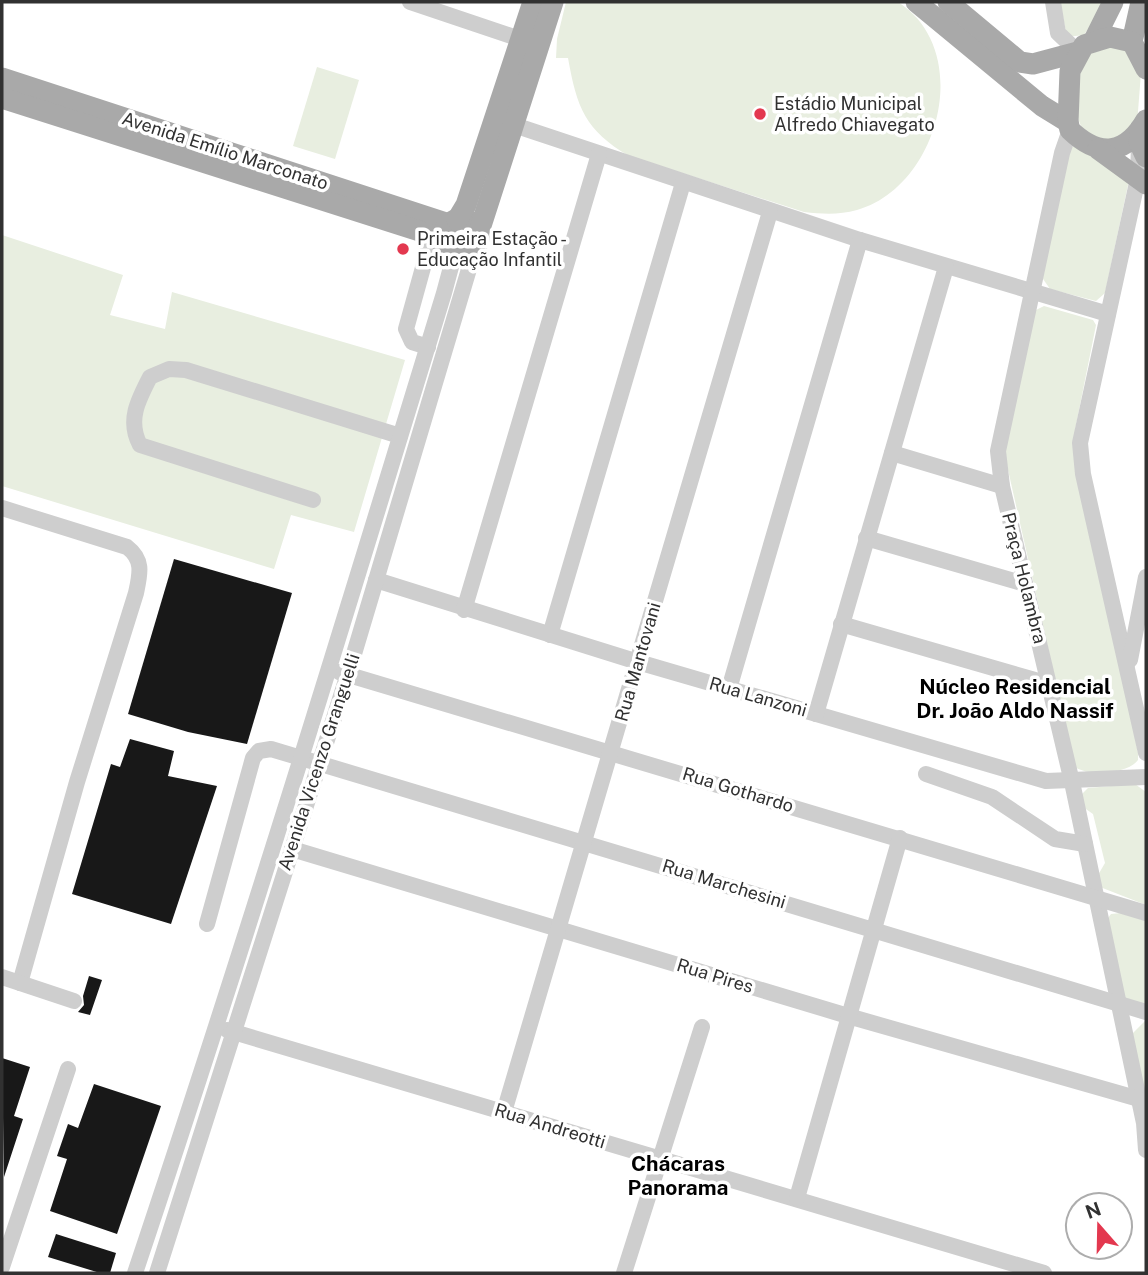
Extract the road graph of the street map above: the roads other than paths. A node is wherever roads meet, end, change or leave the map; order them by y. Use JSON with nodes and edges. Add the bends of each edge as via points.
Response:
{"nodes":[{"id":1,"x":410,"y":2,"type":"edge"},
{"id":2,"x":533,"y":2,"type":"edge"},
{"id":3,"x":553,"y":2,"type":"edge"},
{"id":4,"x":916,"y":2,"type":"edge"},
{"id":5,"x":948,"y":2,"type":"edge"},
{"id":6,"x":1053,"y":2,"type":"edge"},
{"id":7,"x":1112,"y":2,"type":"edge"},
{"id":8,"x":1141,"y":2,"type":"edge"},
{"id":9,"x":520,"y":39,"type":"junction"},
{"id":10,"x":1137,"y":44,"type":"edge"},
{"id":11,"x":1086,"y":46,"type":"junction"},
{"id":12,"x":1146,"y":69,"type":"edge"},
{"id":13,"x":2,"y":78,"type":"edge"},
{"id":14,"x":2,"y":98,"type":"edge"},
{"id":15,"x":493,"y":118,"type":"junction"},
{"id":16,"x":513,"y":125,"type":"junction"},
{"id":17,"x":1069,"y":126,"type":"junction"},
{"id":18,"x":1143,"y":137,"type":"edge"},
{"id":19,"x":1098,"y":149,"type":"junction"},
{"id":20,"x":599,"y":154,"type":"junction"},
{"id":21,"x":1142,"y":181,"type":"edge"},
{"id":22,"x":683,"y":183,"type":"junction"},
{"id":23,"x":770,"y":212,"type":"junction"},
{"id":24,"x":447,"y":235,"type":"junction"},
{"id":25,"x":860,"y":240,"type":"junction"},
{"id":26,"x":477,"y":241,"type":"junction"},
{"id":27,"x":946,"y":267,"type":"junction"},
{"id":28,"x":1032,"y":293,"type":"junction"},
{"id":29,"x":1108,"y":314,"type":"junction"},
{"id":30,"x":428,"y":347,"type":"junction"},
{"id":31,"x":400,"y":436,"type":"junction"},
{"id":32,"x":892,"y":453,"type":"junction"},
{"id":33,"x":1002,"y":486,"type":"junction"},
{"id":34,"x":313,"y":500,"type":"dead end"},
{"id":35,"x":2,"y":508,"type":"edge"},
{"id":36,"x":866,"y":538,"type":"junction"},
{"id":37,"x":1146,"y":577,"type":"edge"},
{"id":38,"x":376,"y":580,"type":"junction"},
{"id":39,"x":1025,"y":584,"type":"junction"},
{"id":40,"x":464,"y":610,"type":"junction"},
{"id":41,"x":841,"y":624,"type":"junction"},
{"id":42,"x":550,"y":635,"type":"junction"},
{"id":43,"x":638,"y":662,"type":"junction"},
{"id":44,"x":1129,"y":667,"type":"junction"},
{"id":45,"x":330,"y":669,"type":"junction"},
{"id":46,"x":348,"y":674,"type":"junction"},
{"id":47,"x":1049,"y":684,"type":"junction"},
{"id":48,"x":729,"y":689,"type":"junction"},
{"id":49,"x":816,"y":714,"type":"junction"},
{"id":50,"x":613,"y":753,"type":"junction"},
{"id":51,"x":1146,"y":753,"type":"edge"},
{"id":52,"x":301,"y":758,"type":"junction"},
{"id":53,"x":319,"y":764,"type":"junction"},
{"id":54,"x":926,"y":775,"type":"dead end"},
{"id":55,"x":1146,"y":777,"type":"edge"},
{"id":56,"x":1072,"y":782,"type":"junction"},
{"id":57,"x":900,"y":838,"type":"junction"},
{"id":58,"x":584,"y":842,"type":"junction"},
{"id":59,"x":1085,"y":844,"type":"junction"},
{"id":60,"x":292,"y":849,"type":"junction"},
{"id":61,"x":1098,"y":898,"type":"junction"},
{"id":62,"x":1146,"y":913,"type":"edge"},
{"id":63,"x":206,"y":924,"type":"dead end"},
{"id":64,"x":873,"y":929,"type":"junction"},
{"id":65,"x":560,"y":930,"type":"junction"},
{"id":66,"x":2,"y":977,"type":"edge"},
{"id":67,"x":20,"y":983,"type":"junction"},
{"id":68,"x":75,"y":1001,"type":"dead end"},
{"id":69,"x":1119,"y":1004,"type":"junction"},
{"id":70,"x":1146,"y":1012,"type":"edge"},
{"id":71,"x":848,"y":1016,"type":"junction"},
{"id":72,"x":218,"y":1027,"type":"junction"},
{"id":73,"x":702,"y":1027,"type":"dead end"},
{"id":74,"x":235,"y":1032,"type":"junction"},
{"id":75,"x":68,"y":1069,"type":"dead end"},
{"id":76,"x":200,"y":1077,"type":"junction"},
{"id":77,"x":219,"y":1082,"type":"junction"},
{"id":78,"x":1139,"y":1098,"type":"junction"},
{"id":79,"x":504,"y":1112,"type":"junction"},
{"id":80,"x":1146,"y":1150,"type":"edge"},
{"id":81,"x":659,"y":1160,"type":"junction"},
{"id":82,"x":171,"y":1167,"type":"junction"},
{"id":83,"x":188,"y":1172,"type":"junction"},
{"id":84,"x":797,"y":1198,"type":"junction"},
{"id":85,"x":2,"y":1267,"type":"edge"},
{"id":86,"x":14,"y":1273,"type":"edge"},
{"id":87,"x":135,"y":1273,"type":"edge"},
{"id":88,"x":157,"y":1273,"type":"edge"},
{"id":89,"x":624,"y":1273,"type":"edge"},
{"id":90,"x":1044,"y":1273,"type":"edge"}],
"edges":[{"from":1,"to":9,"type":"street"},
{"from":2,"to":9,"type":"main road","name":"Avenida Vicenzo Granguelli"},
{"from":3,"to":16,"type":"main road","name":"Avenida Vicenzo Granguelli"},
{"from":4,"to":17,"type":"main road"},
{"from":5,"to":11,"type":"main road","via":[[1020,62],[1033,64]]},
{"from":6,"to":11,"type":"street","via":[[1058,33]]},
{"from":7,"to":11,"type":"main road"},
{"from":8,"to":10,"type":"main road"},
{"from":9,"to":15,"type":"main road","name":"Avenida Vicenzo Granguelli"},
{"from":10,"to":11,"type":"main road","via":[[1110,37]]},
{"from":10,"to":12,"type":"main road"},
{"from":11,"to":17,"type":"main road","via":[[1070,71]]},
{"from":13,"to":24,"type":"main road","name":"Avenida Emílio Marconato"},
{"from":14,"to":24,"type":"main road","name":"Avenida Emílio Marconato"},
{"from":15,"to":16,"type":"street"},
{"from":15,"to":24,"type":"main road","name":"Avenida Vicenzo Granguelli","via":[[466,205]]},
{"from":16,"to":20,"type":"street"},
{"from":16,"to":26,"type":"main road","name":"Avenida Vicenzo Granguelli"},
{"from":17,"to":19,"type":"main road"},
{"from":17,"to":28,"type":"street","name":"Praça Holambra"},
{"from":18,"to":19,"type":"main road"},
{"from":18,"to":21,"type":"street"},
{"from":19,"to":21,"type":"main road"},
{"from":20,"to":22,"type":"street"},
{"from":20,"to":40,"type":"street"},
{"from":21,"to":29,"type":"street"},
{"from":22,"to":23,"type":"street"},
{"from":22,"to":42,"type":"street"},
{"from":23,"to":25,"type":"street"},
{"from":23,"to":43,"type":"street","name":"Rua Mantovani"},
{"from":24,"to":26,"type":"main road","via":[[466,255]]},
{"from":24,"to":26,"type":"main road","via":[[473,223]]},
{"from":24,"to":30,"type":"street","name":"Avenida Vicenzo Granguelli","via":[[451,267]]},
{"from":24,"to":30,"type":"street","via":[[406,329],[412,342]]},
{"from":25,"to":27,"type":"street"},
{"from":25,"to":48,"type":"street"},
{"from":26,"to":38,"type":"street","name":"Avenida Vicenzo Granguelli"},
{"from":27,"to":28,"type":"street"},
{"from":27,"to":32,"type":"street"},
{"from":28,"to":29,"type":"street"},
{"from":28,"to":33,"type":"street","name":"Praça Holambra","via":[[1000,433]]},
{"from":29,"to":44,"type":"street","via":[[1080,443],[1083,474]]},
{"from":30,"to":31,"type":"street","name":"Avenida Vicenzo Granguelli"},
{"from":31,"to":34,"type":"street","via":[[186,370],[169,369],[150,377],[134,412],[133,433],[140,445]]},
{"from":31,"to":45,"type":"street","name":"Avenida Vicenzo Granguelli"},
{"from":32,"to":33,"type":"street"},
{"from":32,"to":36,"type":"street"},
{"from":33,"to":39,"type":"street","name":"Praça Holambra"},
{"from":35,"to":67,"type":"street","via":[[127,547],[140,564],[136,593],[76,782]]},
{"from":36,"to":39,"type":"street"},
{"from":36,"to":41,"type":"street"},
{"from":37,"to":44,"type":"street"},
{"from":38,"to":40,"type":"street","name":"Rua Lanzoni"},
{"from":38,"to":46,"type":"street","name":"Avenida Vicenzo Granguelli"},
{"from":39,"to":47,"type":"street","name":"Praça Holambra"},
{"from":40,"to":42,"type":"street","name":"Rua Lanzoni"},
{"from":41,"to":47,"type":"street"},
{"from":41,"to":49,"type":"street"},
{"from":42,"to":43,"type":"street","name":"Rua Lanzoni"},
{"from":43,"to":48,"type":"street","name":"Rua Lanzoni"},
{"from":43,"to":50,"type":"street","name":"Rua Mantovani"},
{"from":44,"to":51,"type":"street"},
{"from":45,"to":46,"type":"street","name":"Rua Gothardo"},
{"from":45,"to":52,"type":"street","name":"Avenida Vicenzo Granguelli"},
{"from":46,"to":50,"type":"street","name":"Rua Gothardo"},
{"from":46,"to":53,"type":"street","name":"Avenida Vicenzo Granguelli"},
{"from":47,"to":56,"type":"street","name":"Praça Holambra"},
{"from":48,"to":49,"type":"street","name":"Rua Lanzoni"},
{"from":49,"to":56,"type":"street","name":"Rua Lanzoni","via":[[1046,781]]},
{"from":50,"to":57,"type":"street","name":"Rua Gothardo"},
{"from":50,"to":58,"type":"street","name":"Rua Mantovani"},
{"from":52,"to":53,"type":"street","name":"Rua Marchesini"},
{"from":52,"to":63,"type":"street","name":"Rua Marchesini","via":[[271,749],[259,751],[253,758]]},
{"from":52,"to":72,"type":"street","name":"Avenida Vicenzo Granguelli"},
{"from":53,"to":58,"type":"street","name":"Rua Marchesini"},
{"from":53,"to":60,"type":"street","name":"Avenida Vicenzo Granguelli"},
{"from":54,"to":59,"type":"street","via":[[992,797],[1055,839]]},
{"from":55,"to":56,"type":"street","name":"Rua Lanzoni"},
{"from":56,"to":59,"type":"street","name":"Praça Holambra"},
{"from":57,"to":61,"type":"street","name":"Rua Gothardo"},
{"from":57,"to":64,"type":"street"},
{"from":58,"to":64,"type":"street","name":"Rua Marchesini"},
{"from":58,"to":65,"type":"street","name":"Rua Mantovani"},
{"from":59,"to":61,"type":"street","name":"Praça Holambra"},
{"from":60,"to":65,"type":"street","name":"Rua Pires"},
{"from":60,"to":74,"type":"street","name":"Avenida Vicenzo Granguelli"},
{"from":61,"to":62,"type":"street","name":"Rua Gothardo"},
{"from":61,"to":69,"type":"street","name":"Praça Holambra"},
{"from":64,"to":69,"type":"street","name":"Rua Marchesini"},
{"from":64,"to":71,"type":"street"},
{"from":65,"to":71,"type":"street","name":"Rua Pires"},
{"from":65,"to":79,"type":"street","name":"Rua Mantovani"},
{"from":66,"to":67,"type":"street"},
{"from":67,"to":68,"type":"street"},
{"from":69,"to":70,"type":"street","name":"Rua Marchesini"},
{"from":69,"to":78,"type":"street","name":"Praça Holambra"},
{"from":71,"to":78,"type":"street","name":"Rua Pires"},
{"from":71,"to":84,"type":"street"},
{"from":72,"to":74,"type":"street","name":"Rua Andreotti"},
{"from":72,"to":76,"type":"street","name":"Avenida Vicenzo Granguelli"},
{"from":73,"to":81,"type":"street"},
{"from":74,"to":77,"type":"street","name":"Avenida Vicenzo Granguelli"},
{"from":74,"to":79,"type":"street","name":"Rua Andreotti"},
{"from":75,"to":85,"type":"street"},
{"from":76,"to":77,"type":"street"},
{"from":76,"to":82,"type":"street","name":"Avenida Vicenzo Granguelli"},
{"from":77,"to":83,"type":"street","name":"Avenida Vicenzo Granguelli"},
{"from":78,"to":80,"type":"street","name":"Praça Holambra"},
{"from":79,"to":81,"type":"street","name":"Rua Andreotti"},
{"from":81,"to":84,"type":"street","name":"Rua Andreotti"},
{"from":81,"to":89,"type":"street"},
{"from":82,"to":83,"type":"street"},
{"from":82,"to":87,"type":"street","name":"Avenida Vicenzo Granguelli"},
{"from":83,"to":88,"type":"street","name":"Avenida Vicenzo Granguelli"},
{"from":84,"to":90,"type":"street","name":"Rua Andreotti"},
{"from":85,"to":86,"type":"street"}]}
